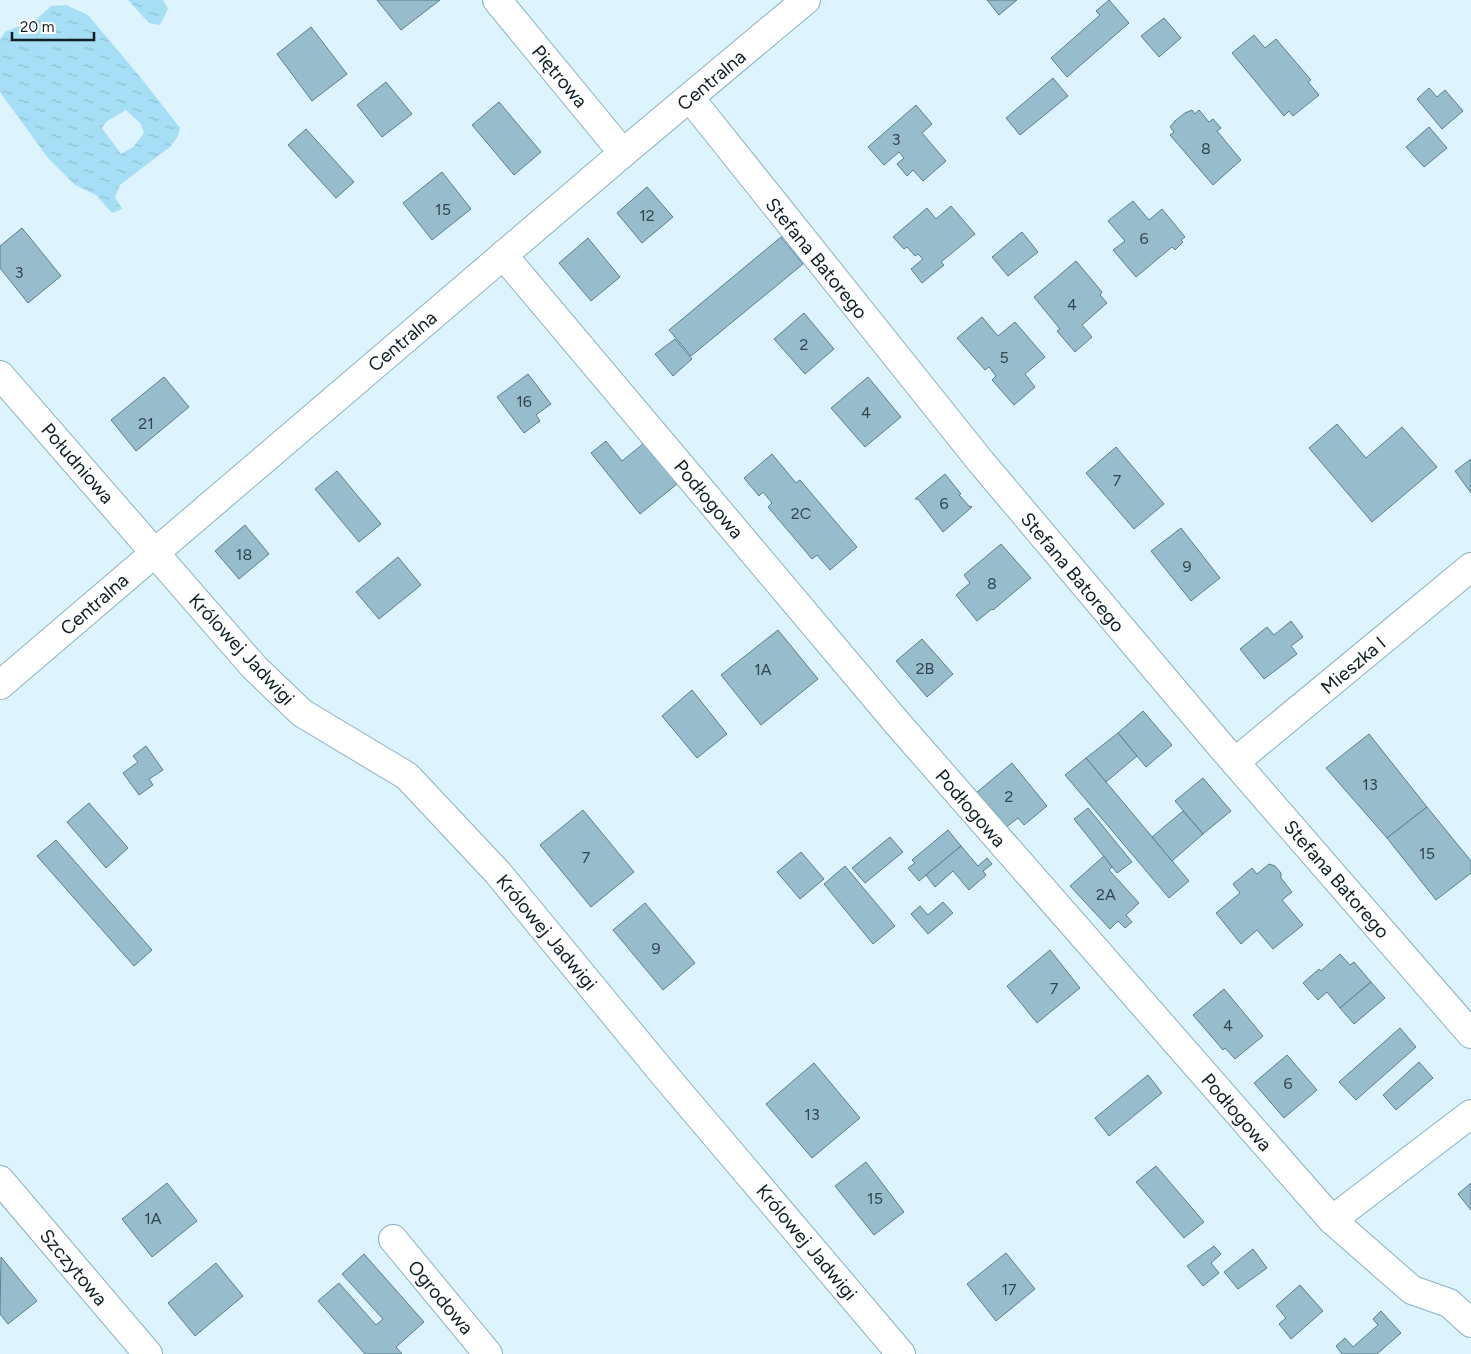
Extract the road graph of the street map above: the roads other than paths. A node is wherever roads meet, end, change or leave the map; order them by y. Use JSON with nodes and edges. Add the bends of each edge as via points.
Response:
{"nodes":[{"id":1,"x":497,"y":0,"type":"edge"},
{"id":2,"x":806,"y":0,"type":"edge"},
{"id":3,"x":690,"y":98,"type":"junction"},
{"id":4,"x":623,"y":153,"type":"junction"},
{"id":5,"x":504,"y":254,"type":"junction"},
{"id":6,"x":0,"y":375,"type":"edge"},
{"id":7,"x":155,"y":552,"type":"junction"},
{"id":8,"x":1471,"y":567,"type":"edge"},
{"id":9,"x":0,"y":685,"type":"edge"},
{"id":10,"x":1235,"y":762,"type":"junction"},
{"id":11,"x":1471,"y":1034,"type":"edge"},
{"id":12,"x":1471,"y":1114,"type":"edge"},
{"id":13,"x":0,"y":1180,"type":"edge"},
{"id":14,"x":1332,"y":1220,"type":"junction"},
{"id":15,"x":393,"y":1239,"type":"dead end"},
{"id":16,"x":1471,"y":1323,"type":"edge"},
{"id":17,"x":148,"y":1354,"type":"edge"},
{"id":18,"x":488,"y":1354,"type":"edge"},
{"id":19,"x":900,"y":1354,"type":"edge"}],
"edges":[{"from":1,"to":4,"type":"street","name":"Piętrowa"},
{"from":2,"to":3,"type":"street","name":"Centralna"},
{"from":3,"to":4,"type":"street","name":"Centralna"},
{"from":3,"to":10,"type":"street","name":"Stefana Batorego","via":[[981,462]]},
{"from":4,"to":5,"type":"street","name":"Centralna"},
{"from":5,"to":7,"type":"street","name":"Centralna"},
{"from":5,"to":14,"type":"street","name":"Podłogowa","via":[[898,724]]},
{"from":6,"to":7,"type":"street","name":"Południowa"},
{"from":7,"to":9,"type":"street","name":"Centralna"},
{"from":7,"to":19,"type":"street","name":"Królowej Jadwigi","via":[[254,667],[302,713],[407,776],[498,873]]},
{"from":8,"to":10,"type":"street","name":"Mieszka I"},
{"from":10,"to":11,"type":"street","name":"Stefana Batorego"},
{"from":12,"to":14,"type":"street"},
{"from":13,"to":17,"type":"street","name":"Szczytowa"},
{"from":14,"to":16,"type":"street","name":"Podłogowa","via":[[1412,1290],[1449,1302]]},
{"from":15,"to":18,"type":"street","name":"Ogrodowa"}]}
